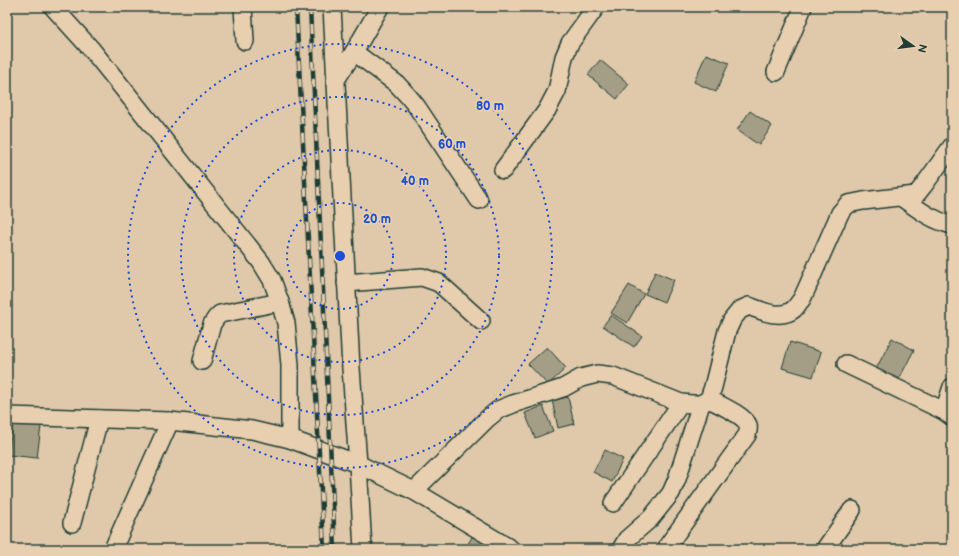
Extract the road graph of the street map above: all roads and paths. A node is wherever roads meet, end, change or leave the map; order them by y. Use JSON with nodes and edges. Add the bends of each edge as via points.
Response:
{"nodes":[{"id":1,"x":53,"y":7,"type":"edge"},
{"id":2,"x":243,"y":7,"type":"edge"},
{"id":3,"x":332,"y":7,"type":"edge"},
{"id":4,"x":380,"y":7,"type":"edge"},
{"id":5,"x":596,"y":7,"type":"edge"},
{"id":6,"x":803,"y":7,"type":"edge"},
{"id":7,"x":245,"y":41,"type":"dead end"},
{"id":8,"x":354,"y":52,"type":"junction"},
{"id":9,"x":776,"y":72,"type":"dead end"},
{"id":10,"x":336,"y":81,"type":"junction"},
{"id":11,"x":952,"y":146,"type":"edge"},
{"id":12,"x":502,"y":170,"type":"dead end"},
{"id":13,"x":901,"y":197,"type":"junction"},
{"id":14,"x":479,"y":200,"type":"dead end"},
{"id":15,"x":952,"y":225,"type":"edge"},
{"id":16,"x":346,"y":283,"type":"junction"},
{"id":17,"x":280,"y":302,"type":"junction"},
{"id":18,"x":481,"y":321,"type":"dead end"},
{"id":19,"x":202,"y":361,"type":"dead end"},
{"id":20,"x":846,"y":364,"type":"dead end"},
{"id":21,"x":952,"y":387,"type":"edge"},
{"id":22,"x":705,"y":401,"type":"junction"},
{"id":23,"x":681,"y":403,"type":"junction"},
{"id":24,"x":948,"y":414,"type":"edge"},
{"id":25,"x":7,"y":416,"type":"edge"},
{"id":26,"x":99,"y":419,"type":"junction"},
{"id":27,"x":170,"y":421,"type":"junction"},
{"id":28,"x":290,"y":439,"type":"junction"},
{"id":29,"x":358,"y":464,"type":"junction"},
{"id":30,"x":414,"y":491,"type":"junction"},
{"id":31,"x":613,"y":503,"type":"dead end"},
{"id":32,"x":852,"y":510,"type":"dead end"},
{"id":33,"x":72,"y":523,"type":"dead end"},
{"id":34,"x":668,"y":545,"type":"dead end"},
{"id":35,"x":112,"y":549,"type":"edge"},
{"id":36,"x":364,"y":549,"type":"edge"},
{"id":37,"x":511,"y":549,"type":"edge"},
{"id":38,"x":621,"y":549,"type":"edge"},
{"id":39,"x":825,"y":549,"type":"edge"}],
"edges":[{"from":1,"to":17,"type":"street","via":[[106,66],[261,262],[272,280]]},
{"from":2,"to":7,"type":"street"},
{"from":3,"to":10,"type":"street"},
{"from":4,"to":8,"type":"street"},
{"from":5,"to":12,"type":"street","via":[[570,43],[564,57],[557,90],[547,110]]},
{"from":6,"to":9,"type":"street"},
{"from":8,"to":10,"type":"street"},
{"from":8,"to":14,"type":"street","via":[[397,84],[418,107]]},
{"from":10,"to":16,"type":"street"},
{"from":11,"to":13,"type":"street","via":[[916,195]]},
{"from":13,"to":15,"type":"street","via":[[930,218]]},
{"from":13,"to":22,"type":"street","via":[[848,204],[840,213],[802,299],[793,309],[781,314],[768,313],[748,306],[740,310],[727,331],[713,387]]},
{"from":16,"to":18,"type":"street","via":[[422,277],[439,283]]},
{"from":16,"to":29,"type":"street"},
{"from":17,"to":19,"type":"street","via":[[220,314],[212,324]]},
{"from":17,"to":28,"type":"street","via":[[286,323],[290,365]]},
{"from":20,"to":24,"type":"street"},
{"from":21,"to":24,"type":"street"},
{"from":22,"to":23,"type":"street"},
{"from":22,"to":34,"type":"street","via":[[744,418],[749,430]]},
{"from":22,"to":38,"type":"street","via":[[671,493],[651,518],[627,539]]},
{"from":23,"to":30,"type":"street","via":[[613,376],[597,374],[581,378],[563,388],[498,410]]},
{"from":23,"to":31,"type":"street"},
{"from":25,"to":26,"type":"street"},
{"from":26,"to":27,"type":"street"},
{"from":26,"to":33,"type":"street"},
{"from":27,"to":28,"type":"street","via":[[252,430]]},
{"from":27,"to":35,"type":"street"},
{"from":28,"to":29,"type":"street"},
{"from":29,"to":30,"type":"street"},
{"from":29,"to":36,"type":"street"},
{"from":30,"to":37,"type":"street"},
{"from":32,"to":39,"type":"street"}]}
